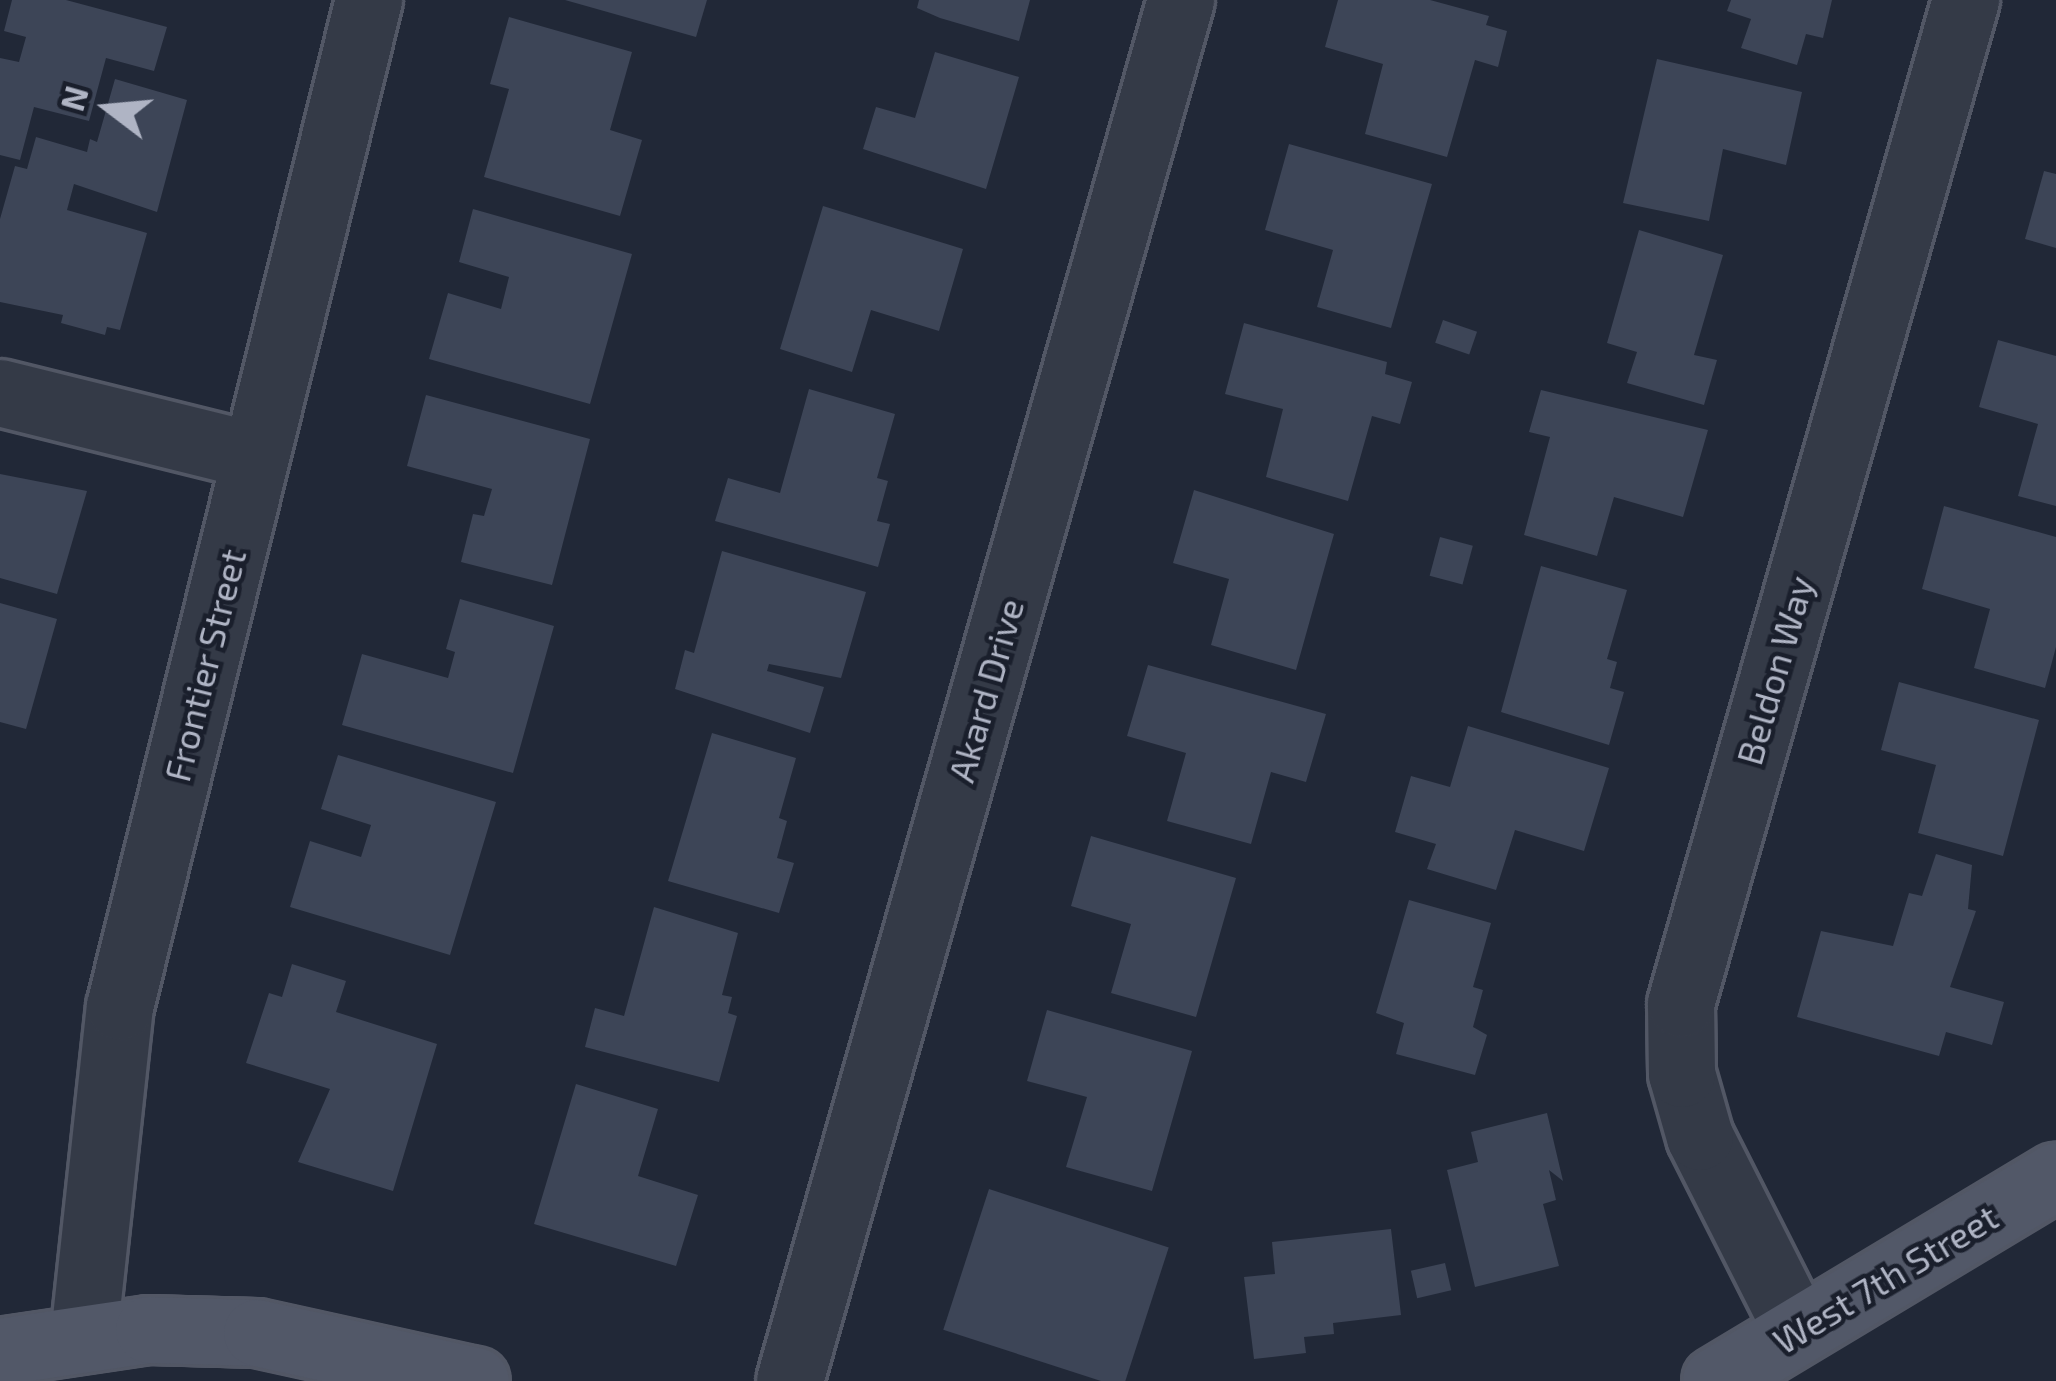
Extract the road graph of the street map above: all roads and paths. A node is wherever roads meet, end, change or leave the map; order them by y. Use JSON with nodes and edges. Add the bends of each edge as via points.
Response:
{"nodes":[{"id":1,"x":369,"y":0,"type":"edge"},
{"id":2,"x":1180,"y":0,"type":"edge"},
{"id":3,"x":1966,"y":0,"type":"edge"},
{"id":4,"x":0,"y":393,"type":"edge"},
{"id":5,"x":255,"y":456,"type":"junction"},
{"id":6,"x":2056,"y":1177,"type":"edge"},
{"id":7,"x":1797,"y":1329,"type":"junction"},
{"id":8,"x":84,"y":1337,"type":"junction"},
{"id":9,"x":0,"y":1352,"type":"edge"},
{"id":10,"x":476,"y":1381,"type":"edge"},
{"id":11,"x":790,"y":1381,"type":"edge"},
{"id":12,"x":1716,"y":1381,"type":"edge"}],
"edges":[{"from":1,"to":5,"type":"street","name":"Frontier Street"},
{"from":2,"to":11,"type":"street","name":"Akard Drive"},
{"from":3,"to":7,"type":"street","name":"Beldon Way","via":[[1681,1004],[1682,1074],[1700,1137]]},
{"from":4,"to":5,"type":"street"},
{"from":5,"to":8,"type":"street","name":"Frontier Street","via":[[120,1007]]},
{"from":6,"to":7,"type":"main road","name":"West 7th Street"},
{"from":7,"to":12,"type":"main road","name":"West 7th Street"},
{"from":8,"to":9,"type":"main road"},
{"from":8,"to":10,"type":"main road","via":[[257,1333]]}]}
